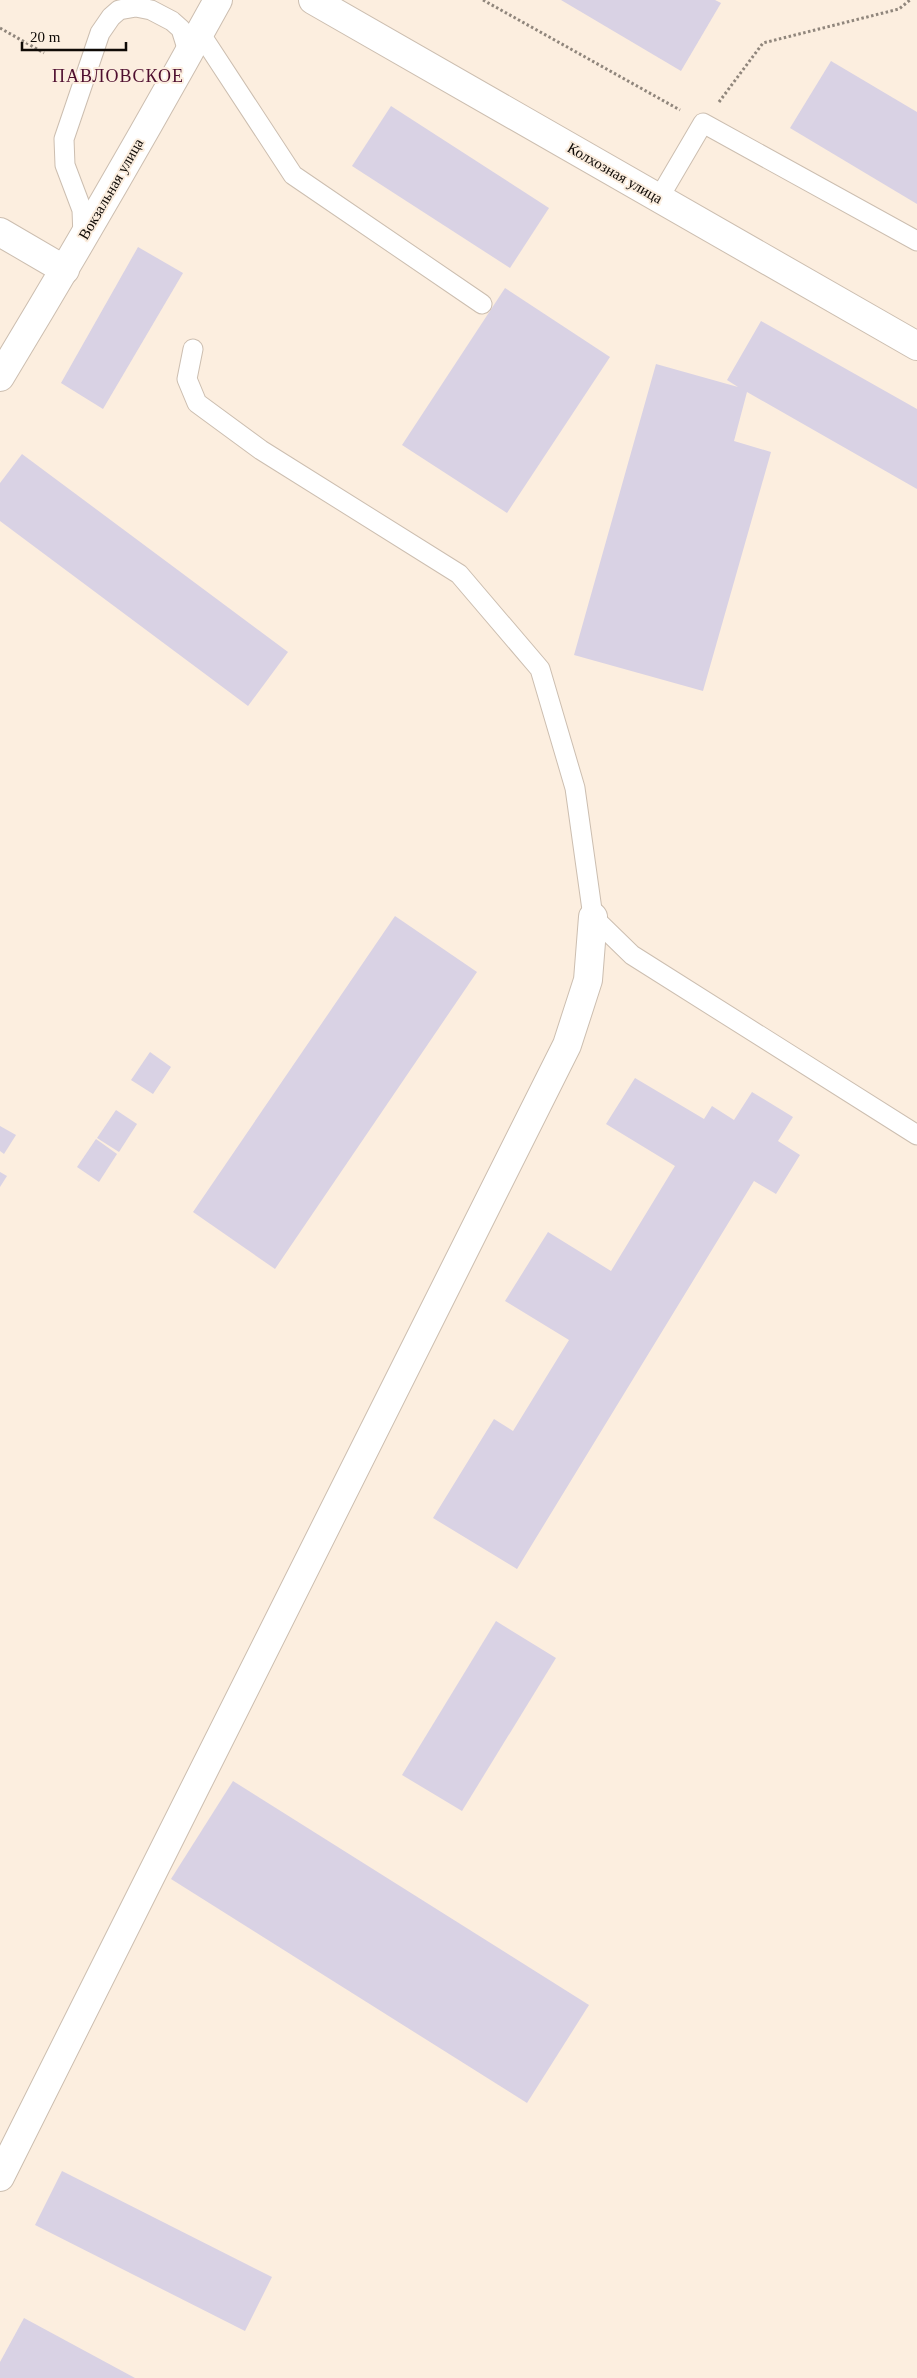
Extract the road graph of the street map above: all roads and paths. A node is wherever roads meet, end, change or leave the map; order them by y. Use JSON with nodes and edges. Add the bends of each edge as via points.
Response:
{"nodes":[{"id":1,"x":218,"y":0,"type":"edge"},
{"id":2,"x":313,"y":0,"type":"edge"},
{"id":3,"x":483,"y":0,"type":"edge"},
{"id":4,"x":910,"y":0,"type":"edge"},
{"id":5,"x":0,"y":28,"type":"edge"},
{"id":6,"x":200,"y":33,"type":"junction"},
{"id":7,"x":44,"y":53,"type":"dead end"},
{"id":8,"x":184,"y":60,"type":"junction"},
{"id":9,"x":703,"y":123,"type":"junction"},
{"id":10,"x":659,"y":198,"type":"junction"},
{"id":11,"x":0,"y":232,"type":"edge"},
{"id":12,"x":83,"y":238,"type":"junction"},
{"id":13,"x":917,"y":241,"type":"edge"},
{"id":14,"x":65,"y":270,"type":"junction"},
{"id":15,"x":482,"y":304,"type":"dead end"},
{"id":16,"x":917,"y":346,"type":"edge"},
{"id":17,"x":193,"y":349,"type":"dead end"},
{"id":18,"x":0,"y":377,"type":"edge"},
{"id":19,"x":593,"y":916,"type":"junction"},
{"id":20,"x":917,"y":1135,"type":"edge"},
{"id":21,"x":0,"y":2177,"type":"edge"}],
"edges":[{"from":1,"to":6,"type":"street","name":"Вокзальная улица"},
{"from":2,"to":10,"type":"street","name":"Колхозная улица"},
{"from":3,"to":9,"type":"path"},
{"from":4,"to":9,"type":"path","via":[[899,8],[763,43]]},
{"from":5,"to":7,"type":"path"},
{"from":6,"to":8,"type":"street","name":"Вокзальная улица"},
{"from":6,"to":15,"type":"lane","via":[[293,175]]},
{"from":8,"to":12,"type":"street","name":"Вокзальная улица"},
{"from":8,"to":12,"type":"lane","via":[[186,45],[181,29],[151,10],[136,7],[119,10],[100,33],[64,139],[65,166],[82,210]]},
{"from":9,"to":10,"type":"lane"},
{"from":9,"to":13,"type":"lane"},
{"from":10,"to":16,"type":"street","name":"Колхозная улица"},
{"from":11,"to":14,"type":"street"},
{"from":12,"to":14,"type":"street","name":"Вокзальная улица"},
{"from":14,"to":18,"type":"street","name":"Вокзальная улица"},
{"from":17,"to":19,"type":"lane","via":[[188,379],[197,404],[261,450],[459,574],[540,669],[576,788]]},
{"from":19,"to":20,"type":"lane","via":[[632,955]]},
{"from":19,"to":21,"type":"street","via":[[588,980],[567,1045]]}]}
